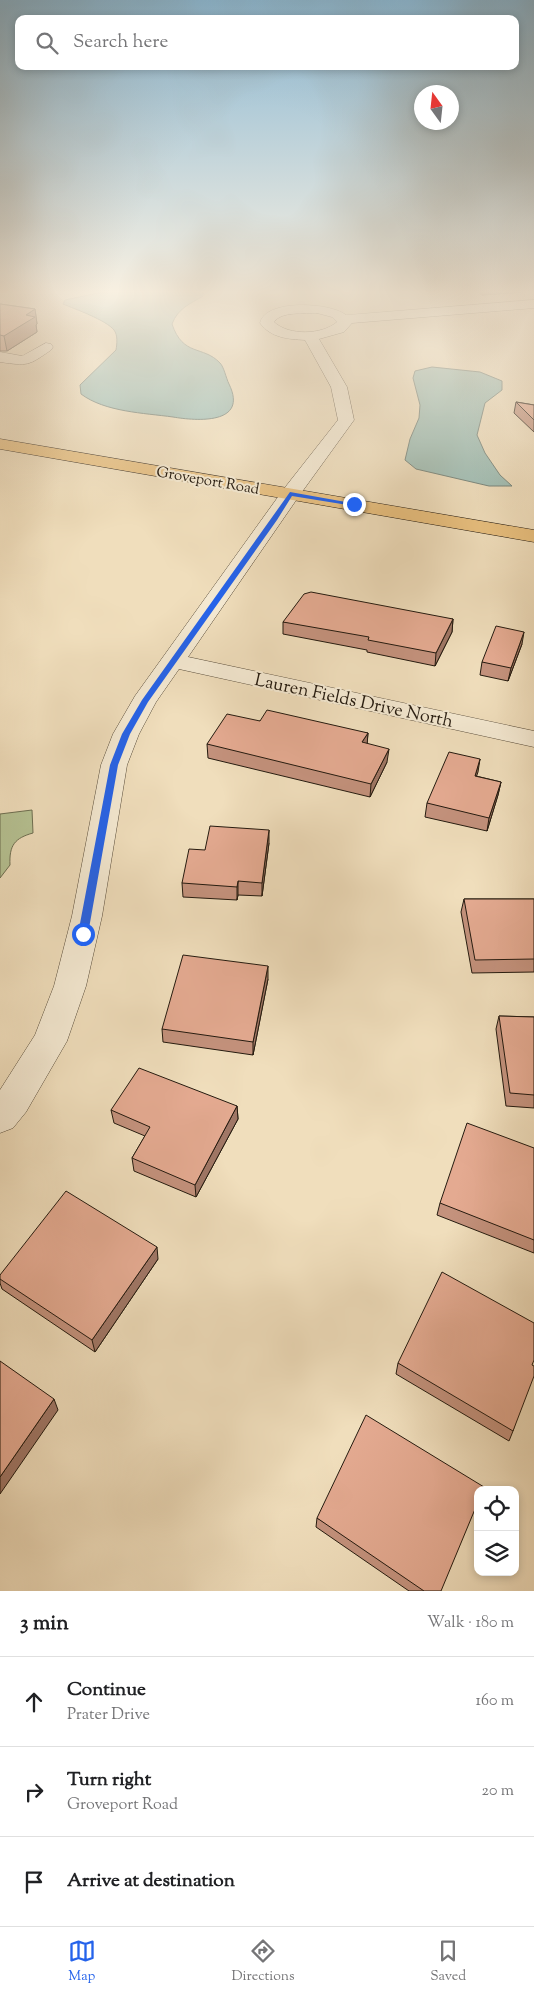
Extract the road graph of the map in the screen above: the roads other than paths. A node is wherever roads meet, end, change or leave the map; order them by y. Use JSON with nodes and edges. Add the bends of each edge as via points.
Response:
{"nodes":[{"id":1,"x":21,"y":364,"type":"edge"},
{"id":2,"x":326,"y":364,"type":"edge"},
{"id":3,"x":10,"y":372,"type":"dead end"},
{"id":4,"x":0,"y":444,"type":"edge"},
{"id":5,"x":290,"y":494,"type":"junction"},
{"id":6,"x":534,"y":536,"type":"edge"},
{"id":7,"x":174,"y":660,"type":"junction"},
{"id":8,"x":534,"y":738,"type":"edge"},
{"id":9,"x":0,"y":1117,"type":"edge"}],
"edges":[{"from":1,"to":3,"type":"street"},
{"from":2,"to":5,"type":"street","via":[[346,404],[346,420]]},
{"from":4,"to":5,"type":"main road","name":"Groveport Road"},
{"from":5,"to":6,"type":"main road","name":"Groveport Road"},
{"from":5,"to":7,"type":"street"},
{"from":7,"to":8,"type":"street","name":"Lauren Fields Drive North"},
{"from":7,"to":9,"type":"street","via":[[144,701],[114,765],[87,916],[70,986],[50,1041]]}]}
